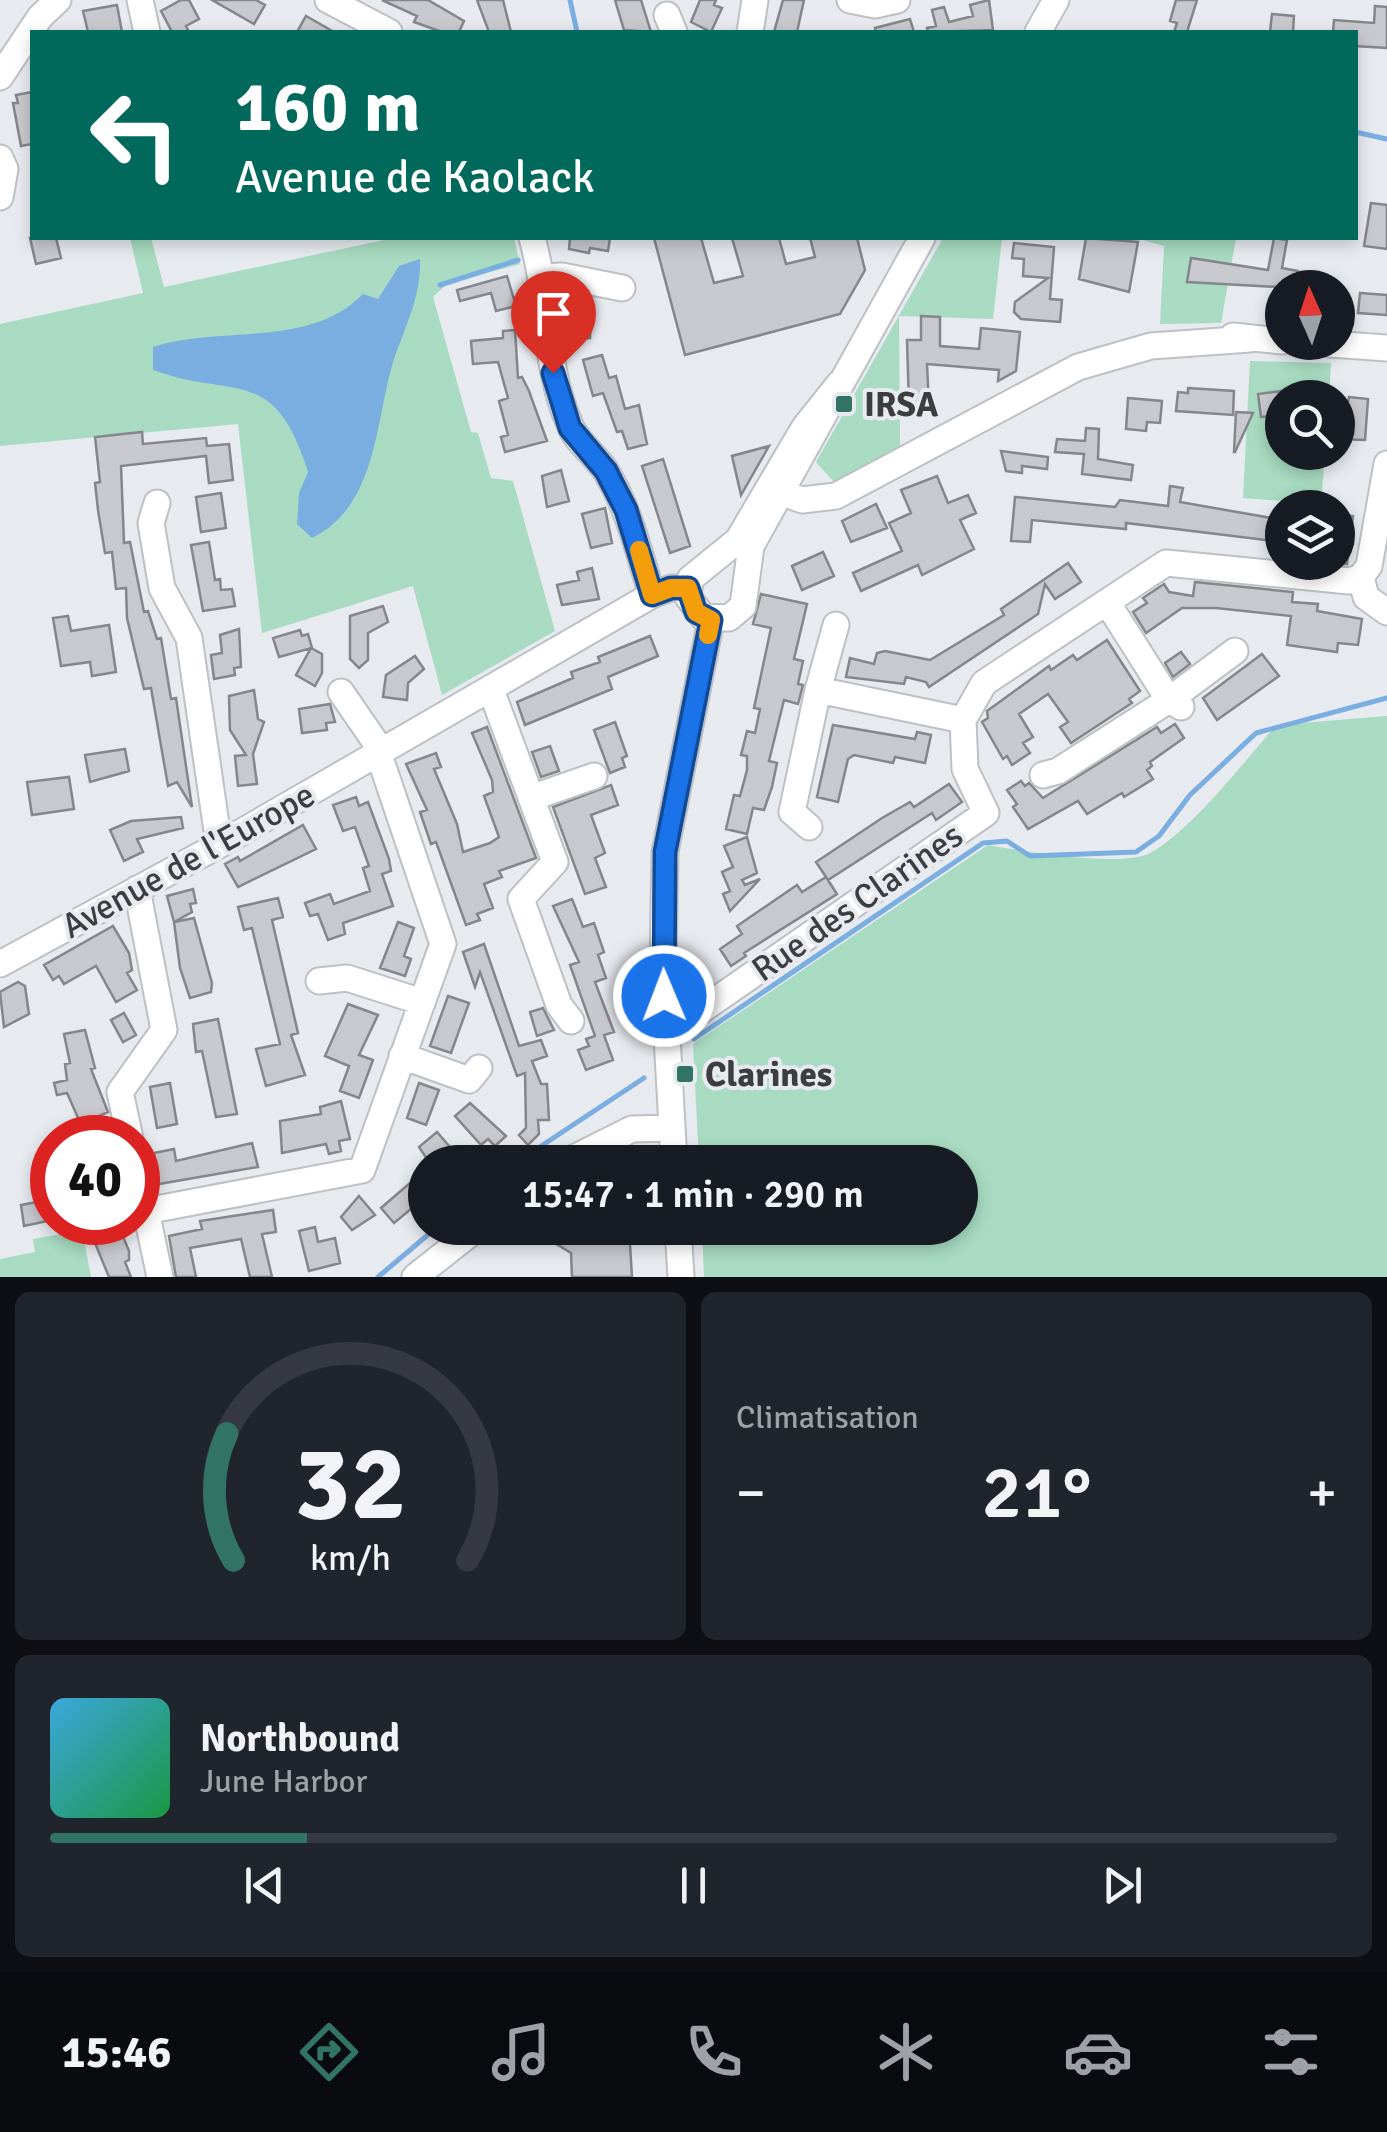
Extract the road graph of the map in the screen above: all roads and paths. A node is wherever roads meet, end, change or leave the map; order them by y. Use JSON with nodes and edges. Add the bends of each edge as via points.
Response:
{"nodes":[{"id":1,"x":58,"y":0,"type":"edge"},
{"id":2,"x":140,"y":0,"type":"edge"},
{"id":3,"x":755,"y":0,"type":"edge"},
{"id":4,"x":850,"y":0,"type":"edge"},
{"id":5,"x":897,"y":0,"type":"edge"},
{"id":6,"x":1056,"y":0,"type":"edge"},
{"id":7,"x":344,"y":11,"type":"edge"},
{"id":8,"x":31,"y":30,"type":"edge"},
{"id":9,"x":147,"y":30,"type":"edge"},
{"id":10,"x":385,"y":30,"type":"edge"},
{"id":11,"x":750,"y":30,"type":"edge"},
{"id":12,"x":1039,"y":30,"type":"edge"},
{"id":13,"x":30,"y":32,"type":"edge"},
{"id":14,"x":0,"y":77,"type":"edge"},
{"id":15,"x":0,"y":158,"type":"edge"},
{"id":16,"x":0,"y":197,"type":"edge"},
{"id":17,"x":533,"y":240,"type":"edge"},
{"id":18,"x":921,"y":240,"type":"edge"},
{"id":19,"x":542,"y":277,"type":"junction"},
{"id":20,"x":622,"y":288,"type":"dead end"},
{"id":21,"x":1265,"y":340,"type":"edge"},
{"id":22,"x":1355,"y":346,"type":"edge"},
{"id":23,"x":1387,"y":348,"type":"edge"},
{"id":24,"x":839,"y":384,"type":"junction"},
{"id":25,"x":1387,"y":464,"type":"edge"},
{"id":26,"x":1386,"y":478,"type":"edge"},
{"id":27,"x":783,"y":492,"type":"junction"},
{"id":28,"x":157,"y":503,"type":"dead end"},
{"id":29,"x":754,"y":513,"type":"junction"},
{"id":30,"x":712,"y":562,"type":"junction"},
{"id":31,"x":1361,"y":577,"type":"junction"},
{"id":32,"x":744,"y":578,"type":"junction"},
{"id":33,"x":688,"y":588,"type":"junction"},
{"id":34,"x":652,"y":595,"type":"junction"},
{"id":35,"x":1107,"y":602,"type":"junction"},
{"id":36,"x":1387,"y":612,"type":"edge"},
{"id":37,"x":711,"y":620,"type":"junction"},
{"id":38,"x":836,"y":625,"type":"dead end"},
{"id":39,"x":1235,"y":651,"type":"dead end"},
{"id":40,"x":491,"y":690,"type":"junction"},
{"id":41,"x":818,"y":690,"type":"junction"},
{"id":42,"x":341,"y":692,"type":"dead end"},
{"id":43,"x":1177,"y":705,"type":"junction"},
{"id":44,"x":963,"y":720,"type":"junction"},
{"id":45,"x":375,"y":754,"type":"junction"},
{"id":46,"x":1043,"y":775,"type":"dead end"},
{"id":47,"x":594,"y":776,"type":"dead end"},
{"id":48,"x":531,"y":798,"type":"junction"},
{"id":49,"x":809,"y":827,"type":"dead end"},
{"id":50,"x":219,"y":845,"type":"junction"},
{"id":51,"x":138,"y":889,"type":"junction"},
{"id":52,"x":0,"y":964,"type":"edge"},
{"id":53,"x":319,"y":981,"type":"dead end"},
{"id":54,"x":422,"y":1002,"type":"junction"},
{"id":55,"x":571,"y":1021,"type":"dead end"},
{"id":56,"x":666,"y":1027,"type":"junction"},
{"id":57,"x":402,"y":1056,"type":"junction"},
{"id":58,"x":479,"y":1068,"type":"dead end"},
{"id":59,"x":125,"y":1115,"type":"edge"},
{"id":60,"x":671,"y":1128,"type":"junction"},
{"id":61,"x":600,"y":1145,"type":"edge"},
{"id":62,"x":672,"y":1145,"type":"edge"},
{"id":63,"x":160,"y":1207,"type":"edge"},
{"id":64,"x":153,"y":1245,"type":"edge"},
{"id":65,"x":455,"y":1245,"type":"edge"},
{"id":66,"x":679,"y":1245,"type":"edge"},
{"id":67,"x":160,"y":1277,"type":"edge"},
{"id":68,"x":415,"y":1277,"type":"edge"},
{"id":69,"x":681,"y":1277,"type":"edge"}],
"edges":[{"from":1,"to":8,"type":"street"},
{"from":2,"to":9,"type":"street"},
{"from":3,"to":11,"type":"street"},
{"from":4,"to":5,"type":"street"},
{"from":6,"to":12,"type":"street"},
{"from":7,"to":10,"type":"street"},
{"from":13,"to":14,"type":"street"},
{"from":15,"to":16,"type":"street"},
{"from":17,"to":19,"type":"street"},
{"from":18,"to":24,"type":"street"},
{"from":19,"to":20,"type":"street"},
{"from":19,"to":34,"type":"street","via":[[544,334],[570,428],[606,471],[626,510]]},
{"from":21,"to":27,"type":"street","via":[[1170,334],[1100,348],[1026,380],[836,496],[802,500]]},
{"from":22,"to":23,"type":"street"},
{"from":24,"to":27,"type":"street"},
{"from":24,"to":29,"type":"street","via":[[804,428]]},
{"from":25,"to":26,"type":"street"},
{"from":26,"to":31,"type":"street","via":[[1370,566]]},
{"from":27,"to":29,"type":"street"},
{"from":27,"to":32,"type":"street","via":[[752,546]]},
{"from":28,"to":50,"type":"street","via":[[151,523],[162,588],[188,638]]},
{"from":29,"to":30,"type":"street","via":[[738,540]]},
{"from":30,"to":32,"type":"street","via":[[731,564]]},
{"from":30,"to":33,"type":"street","via":[[695,571]]},
{"from":31,"to":35,"type":"street","via":[[1166,563]]},
{"from":31,"to":36,"type":"street","via":[[1366,597]]},
{"from":32,"to":37,"type":"street","via":[[743,606],[730,618]]},
{"from":33,"to":34,"type":"street","name":"Avenue de l'Europe"},
{"from":33,"to":37,"type":"street","via":[[696,612]]},
{"from":34,"to":40,"type":"street","name":"Avenue de l'Europe"},
{"from":35,"to":43,"type":"street"},
{"from":35,"to":44,"type":"street","via":[[984,683]]},
{"from":37,"to":56,"type":"street","via":[[665,852]]},
{"from":38,"to":41,"type":"street"},
{"from":39,"to":43,"type":"street","via":[[1188,682]]},
{"from":40,"to":45,"type":"street","name":"Avenue de l'Europe"},
{"from":40,"to":48,"type":"street"},
{"from":41,"to":44,"type":"street"},
{"from":41,"to":49,"type":"street","via":[[792,812]]},
{"from":42,"to":45,"type":"street","via":[[374,740]]},
{"from":43,"to":46,"type":"street"},
{"from":44,"to":56,"type":"street","name":"Rue des Clarines","via":[[965,770],[986,812],[677,1027]]},
{"from":45,"to":50,"type":"street","name":"Avenue de l'Europe"},
{"from":45,"to":54,"type":"street","via":[[443,944]]},
{"from":47,"to":48,"type":"street"},
{"from":48,"to":55,"type":"street","via":[[555,862],[521,899],[558,1005]]},
{"from":50,"to":51,"type":"street","name":"Avenue de l'Europe"},
{"from":51,"to":52,"type":"street","name":"Avenue de l'Europe"},
{"from":51,"to":59,"type":"street","via":[[164,1030],[120,1092]]},
{"from":53,"to":54,"type":"street","via":[[347,978]]},
{"from":54,"to":57,"type":"street"},
{"from":56,"to":60,"type":"street"},
{"from":57,"to":58,"type":"street","via":[[468,1080]]},
{"from":57,"to":63,"type":"street","via":[[362,1170]]},
{"from":60,"to":61,"type":"street","via":[[632,1129]]},
{"from":60,"to":62,"type":"street"},
{"from":64,"to":67,"type":"street"},
{"from":65,"to":68,"type":"street"},
{"from":66,"to":69,"type":"street"}]}
